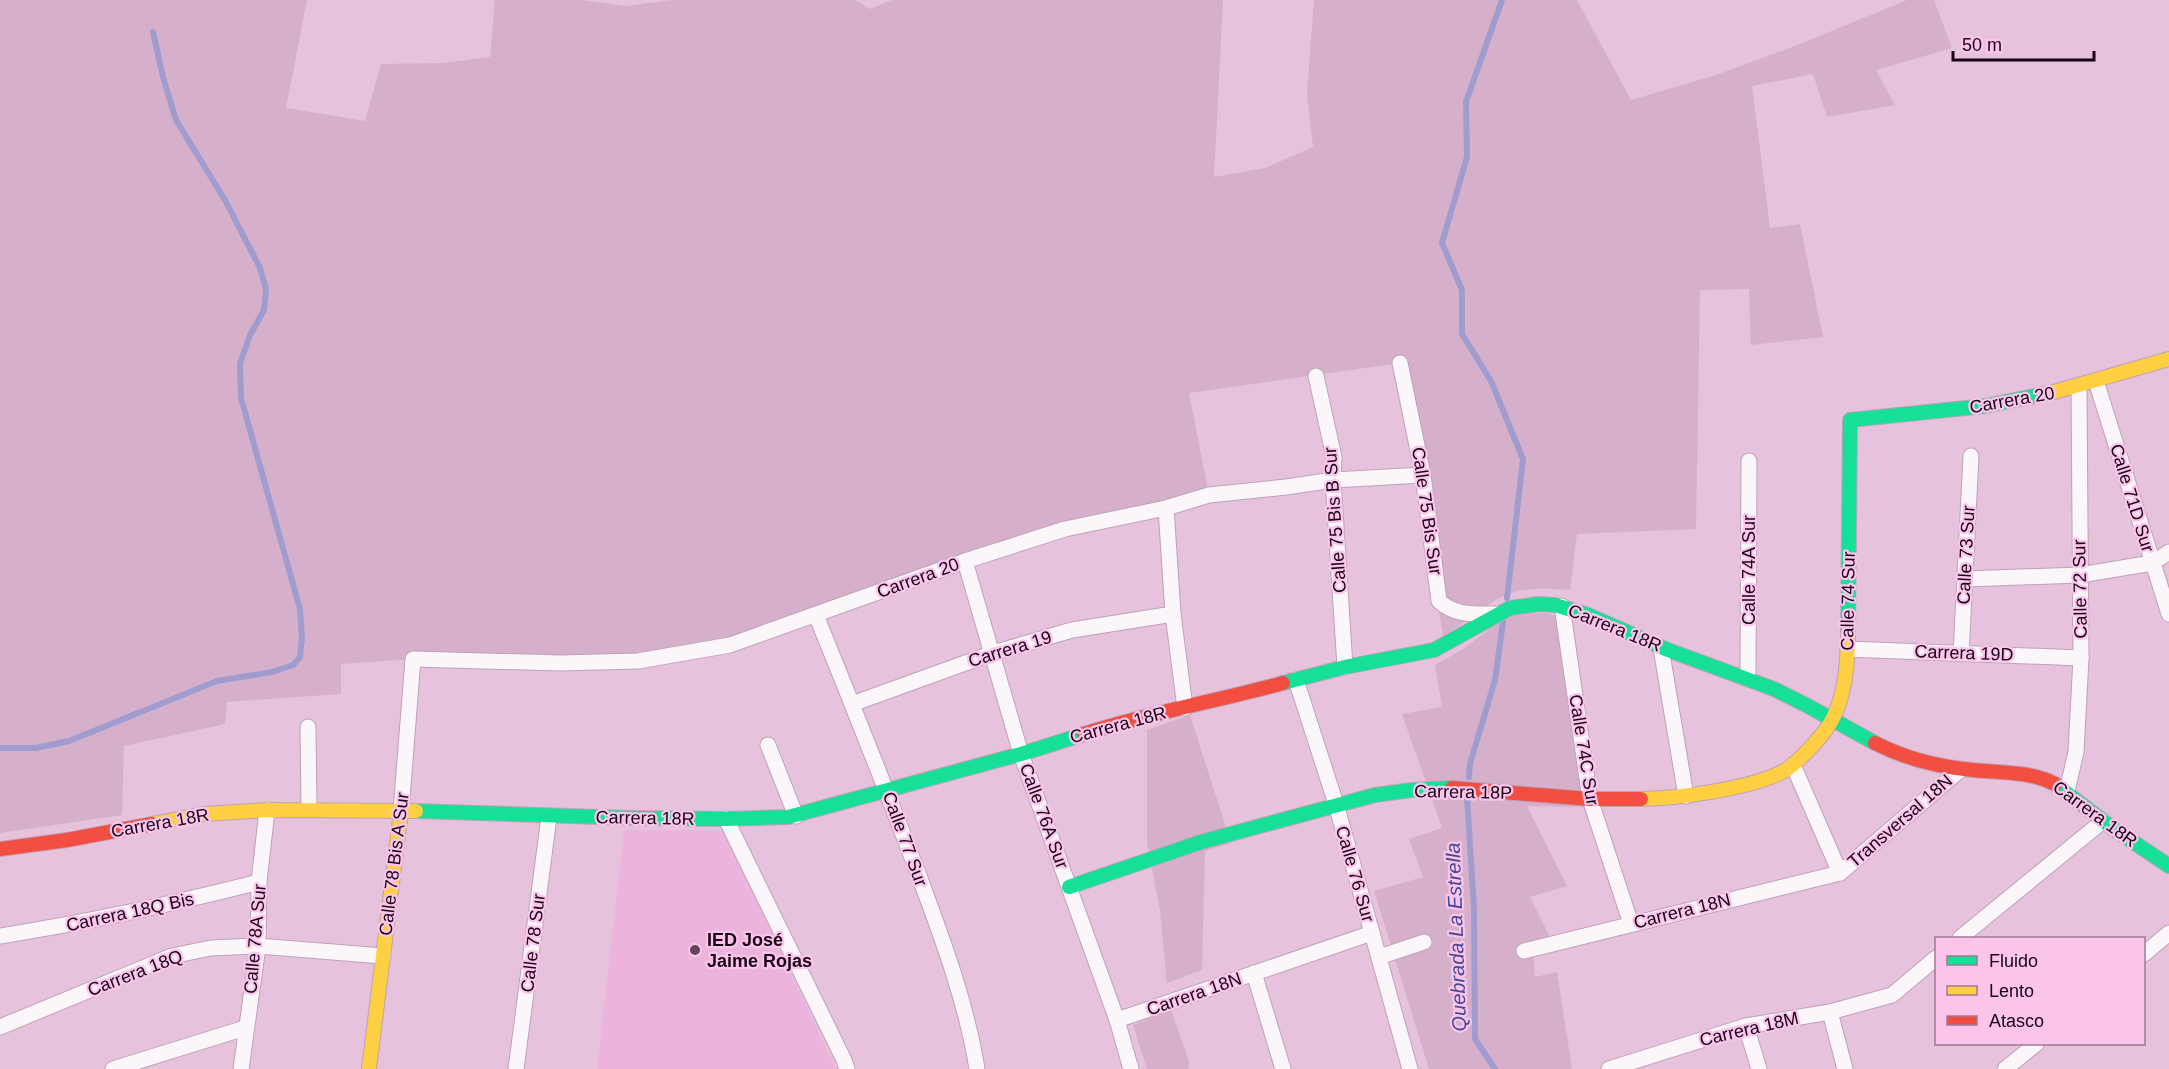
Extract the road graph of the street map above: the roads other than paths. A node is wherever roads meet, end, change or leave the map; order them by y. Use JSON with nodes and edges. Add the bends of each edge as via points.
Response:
{"nodes":[{"id":1,"x":2169,"y":359,"type":"edge"},
{"id":2,"x":1400,"y":363,"type":"dead end"},
{"id":3,"x":1316,"y":376,"type":"dead end"},
{"id":4,"x":2096,"y":381,"type":"junction"},
{"id":5,"x":2079,"y":386,"type":"junction"},
{"id":6,"x":1850,"y":420,"type":"joint"},
{"id":7,"x":1971,"y":456,"type":"dead end"},
{"id":8,"x":1749,"y":461,"type":"dead end"},
{"id":9,"x":1424,"y":475,"type":"junction"},
{"id":10,"x":1333,"y":480,"type":"junction"},
{"id":11,"x":1166,"y":508,"type":"junction"},
{"id":12,"x":2169,"y":552,"type":"edge"},
{"id":13,"x":965,"y":561,"type":"junction"},
{"id":14,"x":2152,"y":563,"type":"junction"},
{"id":15,"x":2080,"y":575,"type":"junction"},
{"id":16,"x":1965,"y":579,"type":"junction"},
{"id":17,"x":1562,"y":606,"type":"junction"},
{"id":18,"x":1173,"y":614,"type":"junction"},
{"id":19,"x":1496,"y":614,"type":"junction"},
{"id":20,"x":2169,"y":614,"type":"edge"},
{"id":21,"x":816,"y":615,"type":"junction"},
{"id":22,"x":1661,"y":648,"type":"junction"},
{"id":23,"x":1848,"y":649,"type":"junction"},
{"id":24,"x":993,"y":653,"type":"junction"},
{"id":25,"x":1961,"y":654,"type":"junction"},
{"id":26,"x":2080,"y":658,"type":"junction"},
{"id":27,"x":413,"y":659,"type":"joint"},
{"id":28,"x":1345,"y":667,"type":"junction"},
{"id":29,"x":1748,"y":679,"type":"junction"},
{"id":30,"x":1296,"y":680,"type":"junction"},
{"id":31,"x":852,"y":704,"type":"junction"},
{"id":32,"x":1185,"y":708,"type":"junction"},
{"id":33,"x":1833,"y":719,"type":"junction"},
{"id":34,"x":308,"y":727,"type":"dead end"},
{"id":35,"x":768,"y":745,"type":"dead end"},
{"id":36,"x":1021,"y":754,"type":"junction"},
{"id":37,"x":1793,"y":765,"type":"junction"},
{"id":38,"x":1961,"y":769,"type":"junction"},
{"id":39,"x":887,"y":791,"type":"junction"},
{"id":40,"x":2067,"y":791,"type":"junction"},
{"id":41,"x":1686,"y":796,"type":"junction"},
{"id":42,"x":1590,"y":799,"type":"junction"},
{"id":43,"x":1336,"y":804,"type":"junction"},
{"id":44,"x":309,"y":809,"type":"junction"},
{"id":45,"x":267,"y":810,"type":"junction"},
{"id":46,"x":401,"y":811,"type":"junction"},
{"id":47,"x":796,"y":816,"type":"junction"},
{"id":48,"x":549,"y":817,"type":"junction"},
{"id":49,"x":726,"y":819,"type":"junction"},
{"id":50,"x":2103,"y":821,"type":"junction"},
{"id":51,"x":0,"y":849,"type":"edge"},
{"id":52,"x":2169,"y":866,"type":"edge"},
{"id":53,"x":1840,"y":873,"type":"junction"},
{"id":54,"x":260,"y":882,"type":"junction"},
{"id":55,"x":1069,"y":887,"type":"junction"},
{"id":56,"x":1630,"y":924,"type":"junction"},
{"id":57,"x":1372,"y":933,"type":"junction"},
{"id":58,"x":2169,"y":933,"type":"edge"},
{"id":59,"x":0,"y":936,"type":"edge"},
{"id":60,"x":1962,"y":937,"type":"edge"},
{"id":61,"x":1424,"y":942,"type":"dead end"},
{"id":62,"x":258,"y":946,"type":"junction"},
{"id":63,"x":1524,"y":951,"type":"dead end"},
{"id":64,"x":2145,"y":953,"type":"edge"},
{"id":65,"x":383,"y":956,"type":"junction"},
{"id":66,"x":1379,"y":957,"type":"junction"},
{"id":67,"x":1935,"y":959,"type":"edge"},
{"id":68,"x":1254,"y":973,"type":"junction"},
{"id":69,"x":1830,"y":1012,"type":"junction"},
{"id":70,"x":1117,"y":1020,"type":"junction"},
{"id":71,"x":1746,"y":1026,"type":"junction"},
{"id":72,"x":0,"y":1027,"type":"edge"},
{"id":73,"x":245,"y":1028,"type":"junction"},
{"id":74,"x":2035,"y":1045,"type":"edge"},
{"id":75,"x":1655,"y":1062,"type":"edge"},
{"id":76,"x":113,"y":1069,"type":"edge"},
{"id":77,"x":241,"y":1069,"type":"edge"},
{"id":78,"x":369,"y":1069,"type":"edge"},
{"id":79,"x":516,"y":1069,"type":"edge"},
{"id":80,"x":847,"y":1069,"type":"edge"},
{"id":81,"x":977,"y":1069,"type":"edge"},
{"id":82,"x":1131,"y":1069,"type":"edge"},
{"id":83,"x":1283,"y":1069,"type":"edge"},
{"id":84,"x":1410,"y":1069,"type":"edge"},
{"id":85,"x":1609,"y":1069,"type":"edge"},
{"id":86,"x":1759,"y":1069,"type":"edge"},
{"id":87,"x":1845,"y":1069,"type":"edge"},
{"id":88,"x":2005,"y":1069,"type":"edge"}],
"edges":[{"from":1,"to":4,"type":"street","name":"Carrera 20"},
{"from":2,"to":9,"type":"street","name":"Calle 75 Bis Sur"},
{"from":3,"to":10,"type":"street","name":"Calle 75 Bis B Sur","via":[[1334,457]]},
{"from":4,"to":5,"type":"street","name":"Carrera 20"},
{"from":4,"to":14,"type":"street","name":"Calle 71D Sur"},
{"from":5,"to":6,"type":"street","name":"Carrera 20","via":[[1975,408]]},
{"from":5,"to":15,"type":"street","name":"Calle 72 Sur"},
{"from":6,"to":23,"type":"street","name":"Calle 74 Sur"},
{"from":7,"to":16,"type":"street","name":"Calle 73 Sur"},
{"from":8,"to":29,"type":"street","name":"Calle 74A Sur"},
{"from":9,"to":10,"type":"street","name":"Carrera 20"},
{"from":9,"to":19,"type":"street","name":"Calle 75 Bis Sur","via":[[1439,601],[1460,613]]},
{"from":10,"to":11,"type":"street","name":"Carrera 20","via":[[1209,495]]},
{"from":10,"to":28,"type":"street","name":"Calle 75 Bis B Sur"},
{"from":11,"to":13,"type":"street","name":"Carrera 20","via":[[1065,529]]},
{"from":11,"to":18,"type":"street"},
{"from":12,"to":14,"type":"street"},
{"from":13,"to":21,"type":"street","name":"Carrera 20"},
{"from":13,"to":24,"type":"street","name":"Calle 76A Sur"},
{"from":14,"to":15,"type":"street"},
{"from":14,"to":20,"type":"street","name":"Calle 71D Sur"},
{"from":15,"to":16,"type":"street"},
{"from":15,"to":26,"type":"street","name":"Calle 72 Sur"},
{"from":16,"to":25,"type":"street","name":"Calle 73 Sur"},
{"from":17,"to":19,"type":"street","name":"Carrera 18R","via":[[1523,604]]},
{"from":17,"to":22,"type":"street","name":"Carrera 18R"},
{"from":17,"to":42,"type":"street","name":"Calle 74C Sur"},
{"from":18,"to":24,"type":"street","name":"Carrera 19","via":[[1072,630]]},
{"from":18,"to":32,"type":"street"},
{"from":19,"to":28,"type":"street","name":"Carrera 18R","via":[[1445,647]]},
{"from":21,"to":27,"type":"street","name":"Carrera 20","via":[[730,645],[638,662]]},
{"from":21,"to":31,"type":"street","name":"Calle 77 Sur"},
{"from":22,"to":29,"type":"street","name":"Carrera 18R"},
{"from":22,"to":41,"type":"street"},
{"from":23,"to":25,"type":"street","name":"Carrera 19D"},
{"from":23,"to":33,"type":"street","name":"Calle 74 Sur","via":[[1842,694]]},
{"from":24,"to":31,"type":"street","name":"Carrera 19"},
{"from":24,"to":36,"type":"street","name":"Calle 76A Sur"},
{"from":25,"to":26,"type":"street","name":"Carrera 19D"},
{"from":26,"to":40,"type":"street","name":"Calle 72 Sur","via":[[2076,752]]},
{"from":27,"to":46,"type":"street","name":"Calle 78 Bis A Sur"},
{"from":28,"to":30,"type":"street","name":"Carrera 18R"},
{"from":29,"to":33,"type":"street","name":"Carrera 18R"},
{"from":30,"to":32,"type":"street","name":"Carrera 18R"},
{"from":30,"to":43,"type":"street","name":"Calle 76 Sur"},
{"from":31,"to":39,"type":"street","name":"Calle 77 Sur"},
{"from":32,"to":36,"type":"street","name":"Carrera 18R","via":[[1113,724]]},
{"from":33,"to":37,"type":"street","name":"Calle 74 Sur"},
{"from":33,"to":38,"type":"street","name":"Carrera 18R","via":[[1892,752]]},
{"from":34,"to":44,"type":"street"},
{"from":35,"to":47,"type":"street"},
{"from":36,"to":39,"type":"street","name":"Carrera 18R"},
{"from":36,"to":55,"type":"street","name":"Calle 76A Sur"},
{"from":37,"to":41,"type":"street","name":"Carrera 18P","via":[[1770,777]]},
{"from":37,"to":53,"type":"street"},
{"from":38,"to":40,"type":"street","name":"Carrera 18R","via":[[2033,775]]},
{"from":38,"to":53,"type":"street","name":"Transversal 18N"},
{"from":39,"to":47,"type":"street","name":"Carrera 18R"},
{"from":39,"to":81,"type":"street","name":"Calle 77 Sur","via":[[956,976]]},
{"from":40,"to":50,"type":"street","name":"Carrera 18R"},
{"from":41,"to":42,"type":"street","name":"Carrera 18P"},
{"from":42,"to":43,"type":"street","name":"Carrera 18P","via":[[1449,788],[1384,794]]},
{"from":42,"to":56,"type":"street","name":"Calle 74C Sur"},
{"from":43,"to":55,"type":"street","name":"Carrera 18P","via":[[1201,842]]},
{"from":43,"to":57,"type":"street","name":"Calle 76 Sur"},
{"from":44,"to":45,"type":"street","name":"Carrera 18R"},
{"from":44,"to":46,"type":"street","name":"Carrera 18R"},
{"from":45,"to":51,"type":"street","name":"Carrera 18R","via":[[204,814]]},
{"from":45,"to":54,"type":"street","name":"Calle 78A Sur"},
{"from":46,"to":48,"type":"street","name":"Carrera 18R"},
{"from":46,"to":65,"type":"street","name":"Calle 78 Bis A Sur"},
{"from":47,"to":49,"type":"street","name":"Carrera 18R"},
{"from":48,"to":49,"type":"street","name":"Carrera 18R"},
{"from":48,"to":79,"type":"street","name":"Calle 78 Sur"},
{"from":49,"to":80,"type":"street"},
{"from":50,"to":52,"type":"street","name":"Carrera 18R"},
{"from":50,"to":60,"type":"street"},
{"from":53,"to":56,"type":"street","name":"Carrera 18N"},
{"from":54,"to":59,"type":"street","name":"Carrera 18Q Bis","via":[[172,905]]},
{"from":54,"to":62,"type":"street","name":"Calle 78A Sur"},
{"from":55,"to":70,"type":"street","name":"Calle 76A Sur"},
{"from":56,"to":63,"type":"street","name":"Carrera 18N"},
{"from":57,"to":66,"type":"street","name":"Calle 76 Sur"},
{"from":57,"to":68,"type":"street","name":"Carrera 18N"},
{"from":58,"to":64,"type":"street"},
{"from":61,"to":66,"type":"street"},
{"from":62,"to":65,"type":"street","name":"Carrera 18Q"},
{"from":62,"to":72,"type":"street","name":"Carrera 18Q","via":[[211,948],[172,956]]},
{"from":62,"to":73,"type":"street","name":"Calle 78A Sur"},
{"from":65,"to":78,"type":"street","name":"Calle 78 Bis A Sur"},
{"from":66,"to":84,"type":"street","name":"Calle 76 Sur"},
{"from":67,"to":69,"type":"street","name":"Carrera 18M","via":[[1892,995]]},
{"from":68,"to":70,"type":"street","name":"Carrera 18N"},
{"from":68,"to":83,"type":"street"},
{"from":69,"to":71,"type":"street","name":"Carrera 18M"},
{"from":69,"to":87,"type":"street"},
{"from":70,"to":82,"type":"street","name":"Calle 76A Sur"},
{"from":71,"to":75,"type":"street","name":"Carrera 18M"},
{"from":71,"to":86,"type":"street"},
{"from":73,"to":76,"type":"street"},
{"from":73,"to":77,"type":"street","name":"Calle 78A Sur"},
{"from":74,"to":88,"type":"street"},
{"from":75,"to":85,"type":"street","name":"Carrera 18M"}]}
